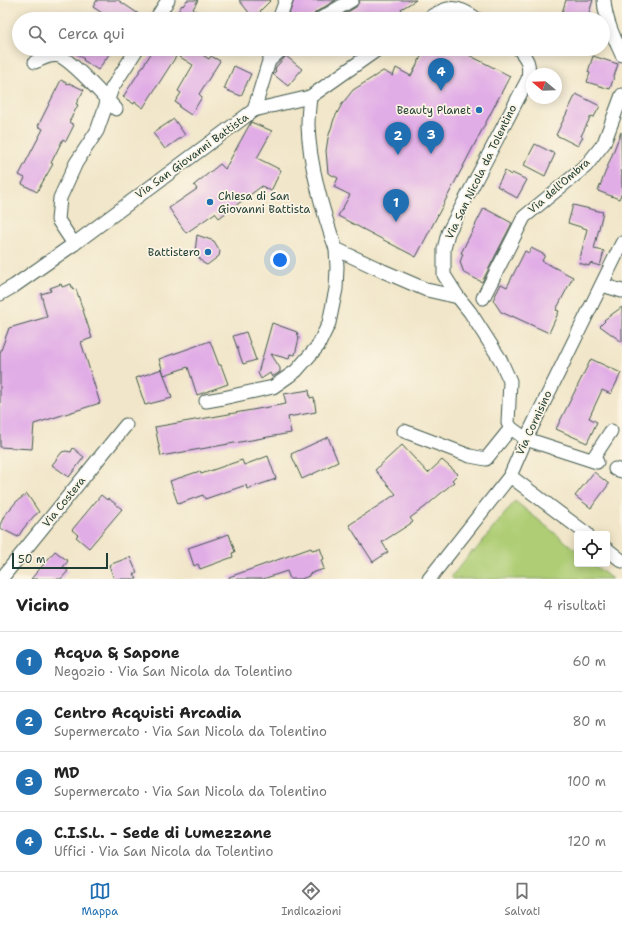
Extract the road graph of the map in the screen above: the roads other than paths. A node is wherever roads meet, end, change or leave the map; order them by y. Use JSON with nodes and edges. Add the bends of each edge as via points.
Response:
{"nodes":[{"id":1,"x":168,"y":0,"type":"edge"},
{"id":2,"x":286,"y":0,"type":"edge"},
{"id":3,"x":352,"y":0,"type":"edge"},
{"id":4,"x":604,"y":0,"type":"edge"},
{"id":5,"x":160,"y":12,"type":"edge"},
{"id":6,"x":282,"y":12,"type":"edge"},
{"id":7,"x":332,"y":12,"type":"edge"},
{"id":8,"x":438,"y":12,"type":"edge"},
{"id":9,"x":463,"y":12,"type":"edge"},
{"id":10,"x":606,"y":12,"type":"edge"},
{"id":11,"x":610,"y":27,"type":"edge"},
{"id":12,"x":622,"y":55,"type":"edge"},
{"id":13,"x":133,"y":56,"type":"edge"},
{"id":14,"x":270,"y":56,"type":"edge"},
{"id":15,"x":368,"y":56,"type":"edge"},
{"id":16,"x":525,"y":56,"type":"edge"},
{"id":17,"x":35,"y":62,"type":"dead end"},
{"id":18,"x":622,"y":95,"type":"edge"},
{"id":19,"x":310,"y":97,"type":"junction"},
{"id":20,"x":112,"y":105,"type":"junction"},
{"id":21,"x":254,"y":110,"type":"junction"},
{"id":22,"x":622,"y":243,"type":"edge"},
{"id":23,"x":74,"y":244,"type":"junction"},
{"id":24,"x":336,"y":249,"type":"junction"},
{"id":25,"x":602,"y":285,"type":"junction"},
{"id":26,"x":622,"y":291,"type":"edge"},
{"id":27,"x":0,"y":295,"type":"edge"},
{"id":28,"x":458,"y":297,"type":"junction"},
{"id":29,"x":483,"y":298,"type":"dead end"},
{"id":30,"x":206,"y":400,"type":"dead end"},
{"id":31,"x":126,"y":425,"type":"dead end"},
{"id":32,"x":511,"y":428,"type":"junction"},
{"id":33,"x":404,"y":430,"type":"dead end"},
{"id":34,"x":611,"y":431,"type":"dead end"},
{"id":35,"x":526,"y":439,"type":"junction"},
{"id":36,"x":510,"y":476,"type":"junction"},
{"id":37,"x":583,"y":531,"type":"edge"},
{"id":38,"x":610,"y":551,"type":"edge"},
{"id":39,"x":622,"y":561,"type":"edge"},
{"id":40,"x":1,"y":579,"type":"edge"},
{"id":41,"x":428,"y":579,"type":"edge"}],
"edges":[{"from":1,"to":5,"type":"street"},
{"from":2,"to":6,"type":"street"},
{"from":3,"to":7,"type":"street"},
{"from":4,"to":10,"type":"street"},
{"from":8,"to":9,"type":"street","via":[[455,8]]},
{"from":11,"to":12,"type":"street"},
{"from":13,"to":20,"type":"street","via":[[112,88]]},
{"from":14,"to":21,"type":"street","name":"Via San Giovanni Battista"},
{"from":15,"to":19,"type":"street"},
{"from":16,"to":28,"type":"street","name":"Via San Nicola da Tolentino","via":[[529,67],[528,79],[448,233],[444,249],[444,275]]},
{"from":17,"to":20,"type":"street","via":[[46,56],[58,56],[70,62]]},
{"from":18,"to":29,"type":"street","name":"Via dell'Ombra","via":[[604,143],[586,166],[524,216]]},
{"from":19,"to":21,"type":"street"},
{"from":19,"to":24,"type":"street","via":[[308,125],[312,164]]},
{"from":20,"to":23,"type":"street","via":[[76,163],[60,198],[58,220]]},
{"from":21,"to":23,"type":"street","name":"Via San Giovanni Battista"},
{"from":22,"to":25,"type":"street","name":"Via Cornisino"},
{"from":23,"to":27,"type":"street","name":"Via San Giovanni Battista"},
{"from":24,"to":28,"type":"street","via":[[427,290]]},
{"from":24,"to":30,"type":"street","via":[[336,289],[329,323],[318,346],[296,370],[273,387]]},
{"from":25,"to":26,"type":"street"},
{"from":25,"to":35,"type":"street","name":"Via Cornisino"},
{"from":28,"to":32,"type":"street","name":"Via San Nicola da Tolentino","via":[[500,359],[510,381],[508,423]]},
{"from":31,"to":40,"type":"street","name":"Via Costera"},
{"from":32,"to":33,"type":"street","via":[[486,459],[470,456]]},
{"from":32,"to":35,"type":"street"},
{"from":34,"to":35,"type":"street","via":[[595,461]]},
{"from":35,"to":36,"type":"street","name":"Via Cornisino"},
{"from":36,"to":37,"type":"street"},
{"from":36,"to":41,"type":"street","name":"Via Cornisino"},
{"from":38,"to":39,"type":"street"}]}
